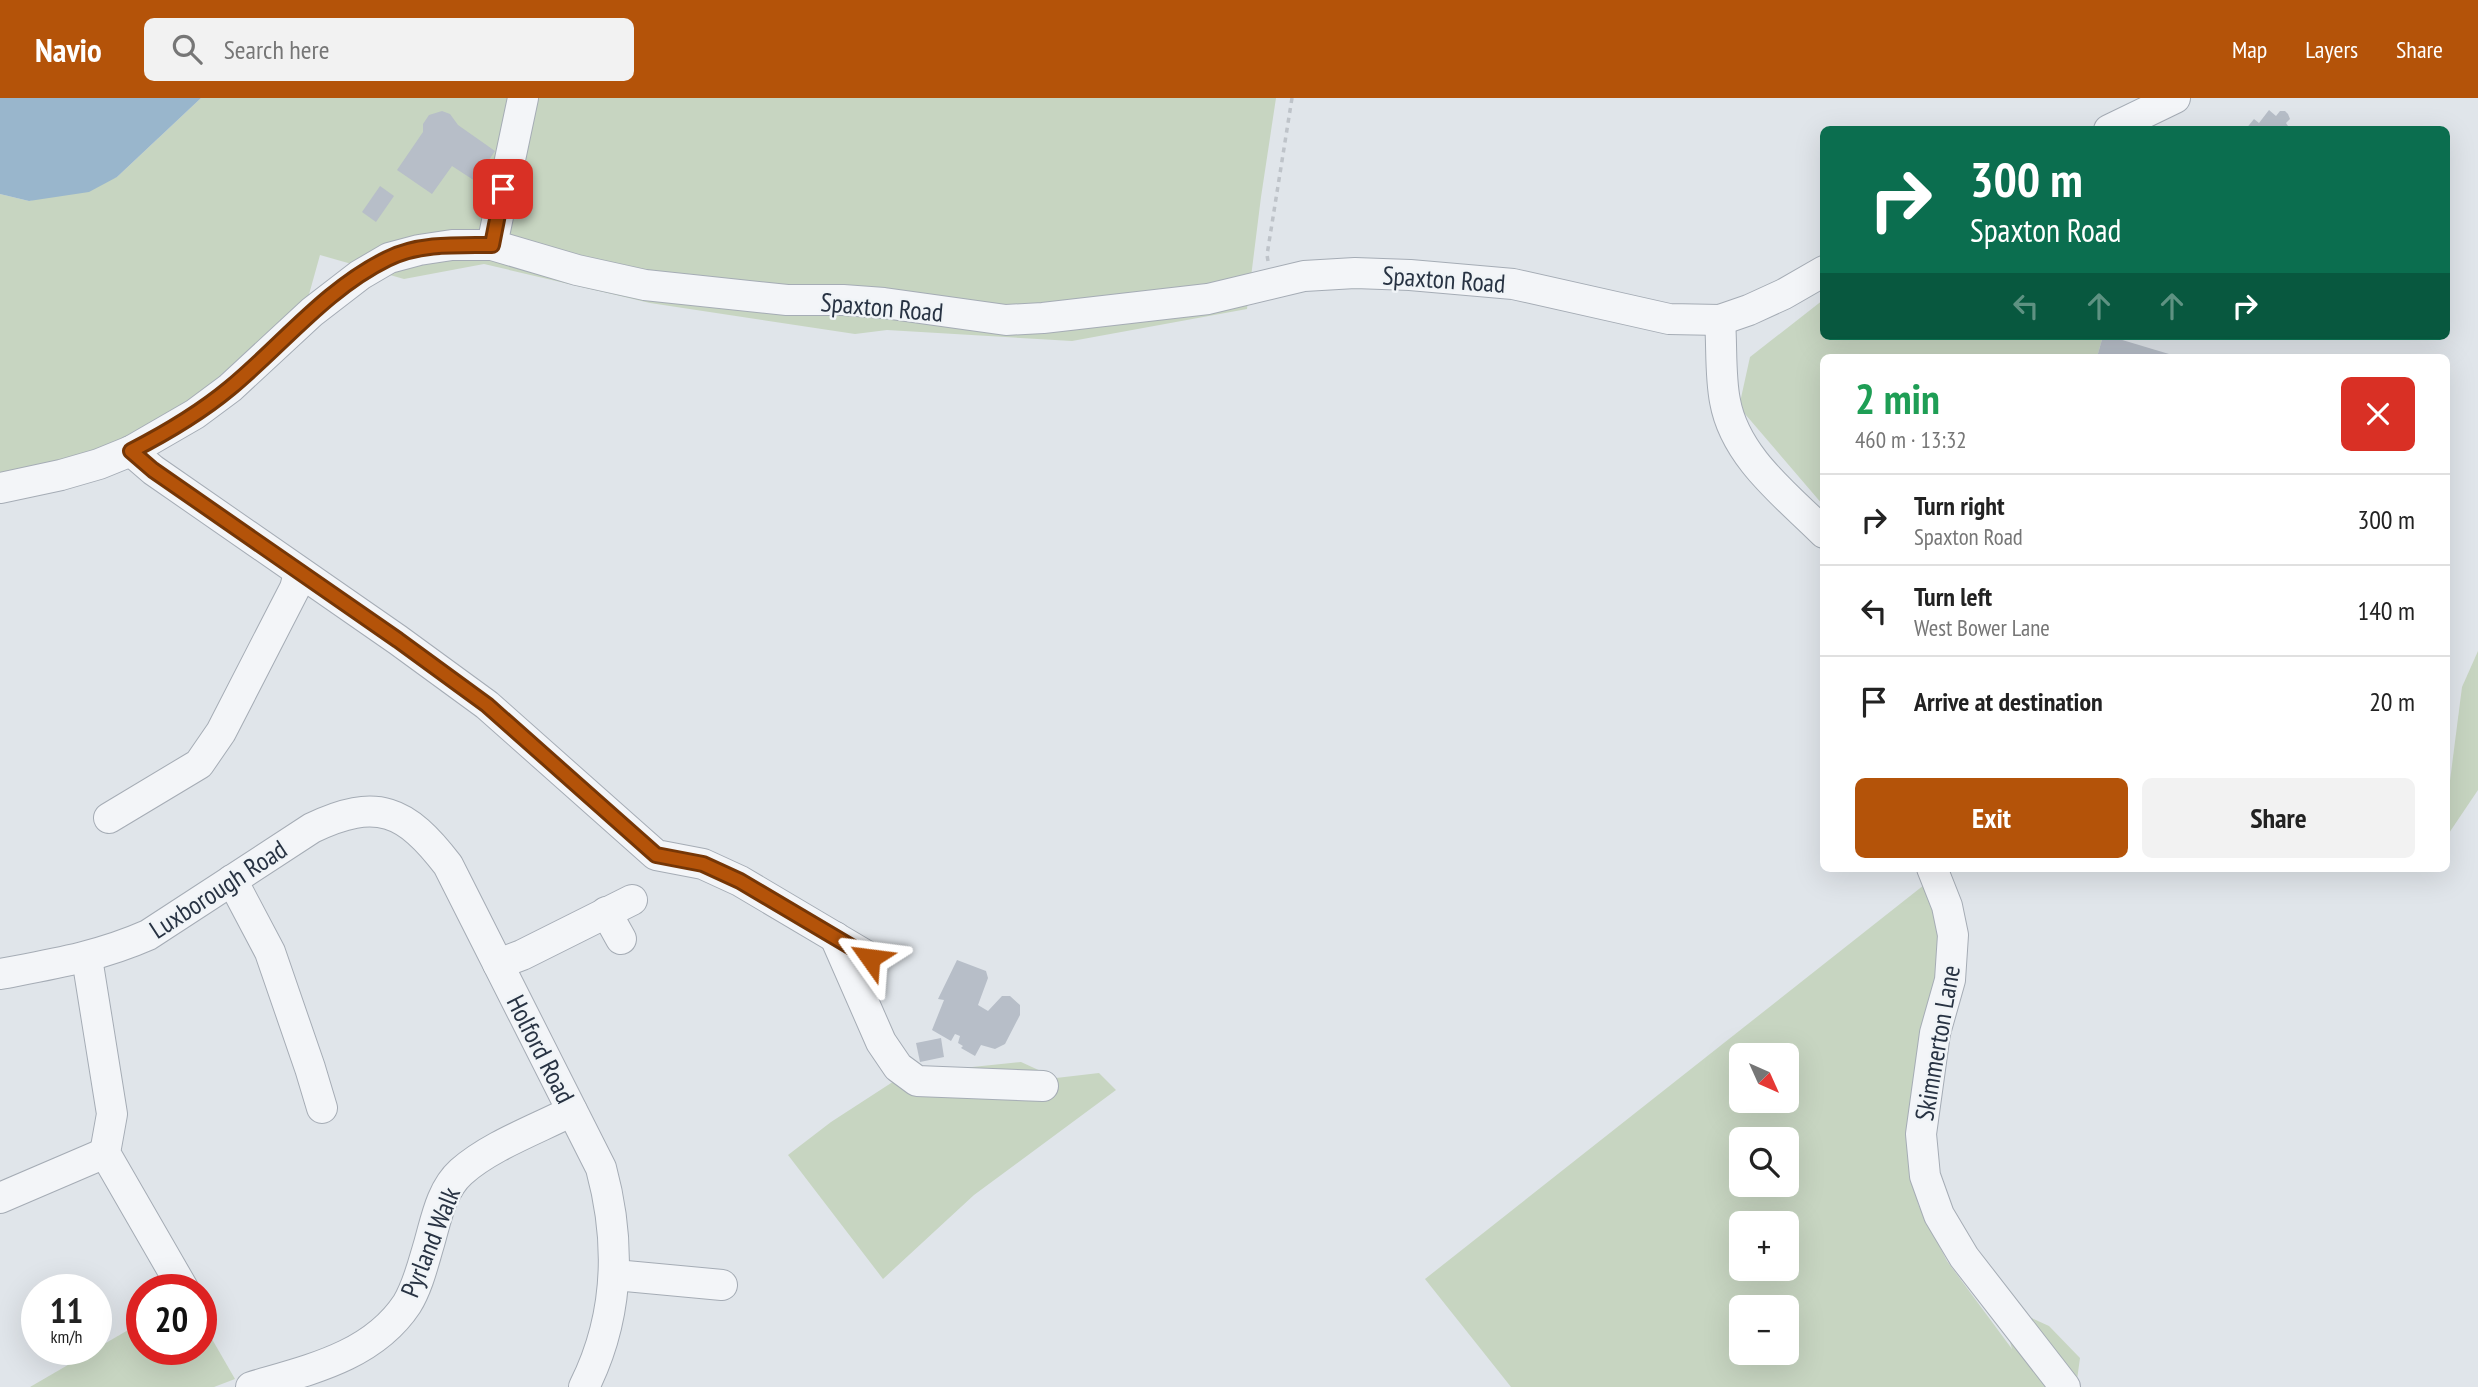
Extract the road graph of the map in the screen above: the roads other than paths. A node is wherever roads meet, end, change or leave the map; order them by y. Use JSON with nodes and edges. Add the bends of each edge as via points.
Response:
{"nodes":[{"id":1,"x":523,"y":98,"type":"edge"},
{"id":2,"x":2175,"y":98,"type":"edge"},
{"id":3,"x":2117,"y":126,"type":"edge"},
{"id":4,"x":492,"y":245,"type":"junction"},
{"id":5,"x":1820,"y":273,"type":"edge"},
{"id":6,"x":1720,"y":320,"type":"junction"},
{"id":7,"x":131,"y":451,"type":"junction"},
{"id":8,"x":0,"y":488,"type":"edge"},
{"id":9,"x":1820,"y":529,"type":"edge"},
{"id":10,"x":299,"y":573,"type":"junction"},
{"id":11,"x":109,"y":818,"type":"dead end"},
{"id":12,"x":427,"y":837,"type":"joint"},
{"id":13,"x":1934,"y":872,"type":"edge"},
{"id":14,"x":232,"y":880,"type":"junction"},
{"id":15,"x":835,"y":937,"type":"junction"},
{"id":16,"x":621,"y":939,"type":"dead end"},
{"id":17,"x":87,"y":958,"type":"junction"},
{"id":18,"x":870,"y":958,"type":"dead end"},
{"id":19,"x":498,"y":964,"type":"junction"},
{"id":20,"x":0,"y":974,"type":"edge"},
{"id":21,"x":1044,"y":1086,"type":"dead end"},
{"id":22,"x":322,"y":1108,"type":"dead end"},
{"id":23,"x":572,"y":1111,"type":"junction"},
{"id":24,"x":105,"y":1153,"type":"junction"},
{"id":25,"x":2,"y":1192,"type":"edge"},
{"id":26,"x":181,"y":1270,"type":"edge"},
{"id":27,"x":615,"y":1275,"type":"junction"},
{"id":28,"x":722,"y":1286,"type":"dead end"},
{"id":29,"x":251,"y":1387,"type":"edge"},
{"id":30,"x":584,"y":1387,"type":"edge"},
{"id":31,"x":2065,"y":1387,"type":"edge"}],
"edges":[{"from":1,"to":4,"type":"street"},
{"from":2,"to":3,"type":"street"},
{"from":4,"to":6,"type":"street","name":"Spaxton Road","via":[[645,285],[788,300],[884,303],[1006,320],[1208,299],[1304,276],[1342,274],[1513,284],[1669,318]]},
{"from":4,"to":7,"type":"street","name":"Spaxton Road","via":[[452,245],[389,258],[312,312],[230,388]]},
{"from":5,"to":6,"type":"street","name":"Spaxton Road","via":[[1784,294]]},
{"from":6,"to":9,"type":"street","via":[[1725,401],[1735,434],[1752,461]]},
{"from":7,"to":8,"type":"street","name":"Spaxton Road","via":[[74,472]]},
{"from":7,"to":10,"type":"street"},
{"from":10,"to":11,"type":"street","via":[[221,732],[199,764]]},
{"from":10,"to":15,"type":"street","via":[[496,713],[656,855],[703,864]]},
{"from":12,"to":14,"type":"street","name":"Luxborough Road","via":[[395,816],[375,811],[346,814],[312,828]]},
{"from":12,"to":19,"type":"street","name":"Holford Road","via":[[448,865]]},
{"from":13,"to":31,"type":"street","name":"Skimmerton Lane","via":[[1953,935],[1950,980],[1935,1033],[1921,1134],[1925,1176],[1939,1215],[1964,1257]]},
{"from":14,"to":17,"type":"street","name":"Luxborough Road","via":[[148,935]]},
{"from":14,"to":22,"type":"street","via":[[270,952],[319,1066]]},
{"from":15,"to":18,"type":"street"},
{"from":15,"to":21,"type":"street","via":[[898,1068],[917,1081]]},
{"from":16,"to":19,"type":"street","via":[[619,906]]},
{"from":17,"to":20,"type":"street","name":"Luxborough Road"},
{"from":17,"to":24,"type":"street","via":[[112,1114]]},
{"from":19,"to":23,"type":"street","name":"Holford Road"},
{"from":23,"to":27,"type":"street","name":"Holford Road","via":[[601,1168],[610,1200]]},
{"from":23,"to":29,"type":"street","name":"Pyrland Walk","via":[[487,1154],[460,1173],[442,1203],[407,1303],[386,1328],[359,1350]]},
{"from":24,"to":25,"type":"street"},
{"from":24,"to":26,"type":"street"},
{"from":27,"to":28,"type":"street"},
{"from":27,"to":30,"type":"street","name":"Holford Road","via":[[610,1311]]}]}
